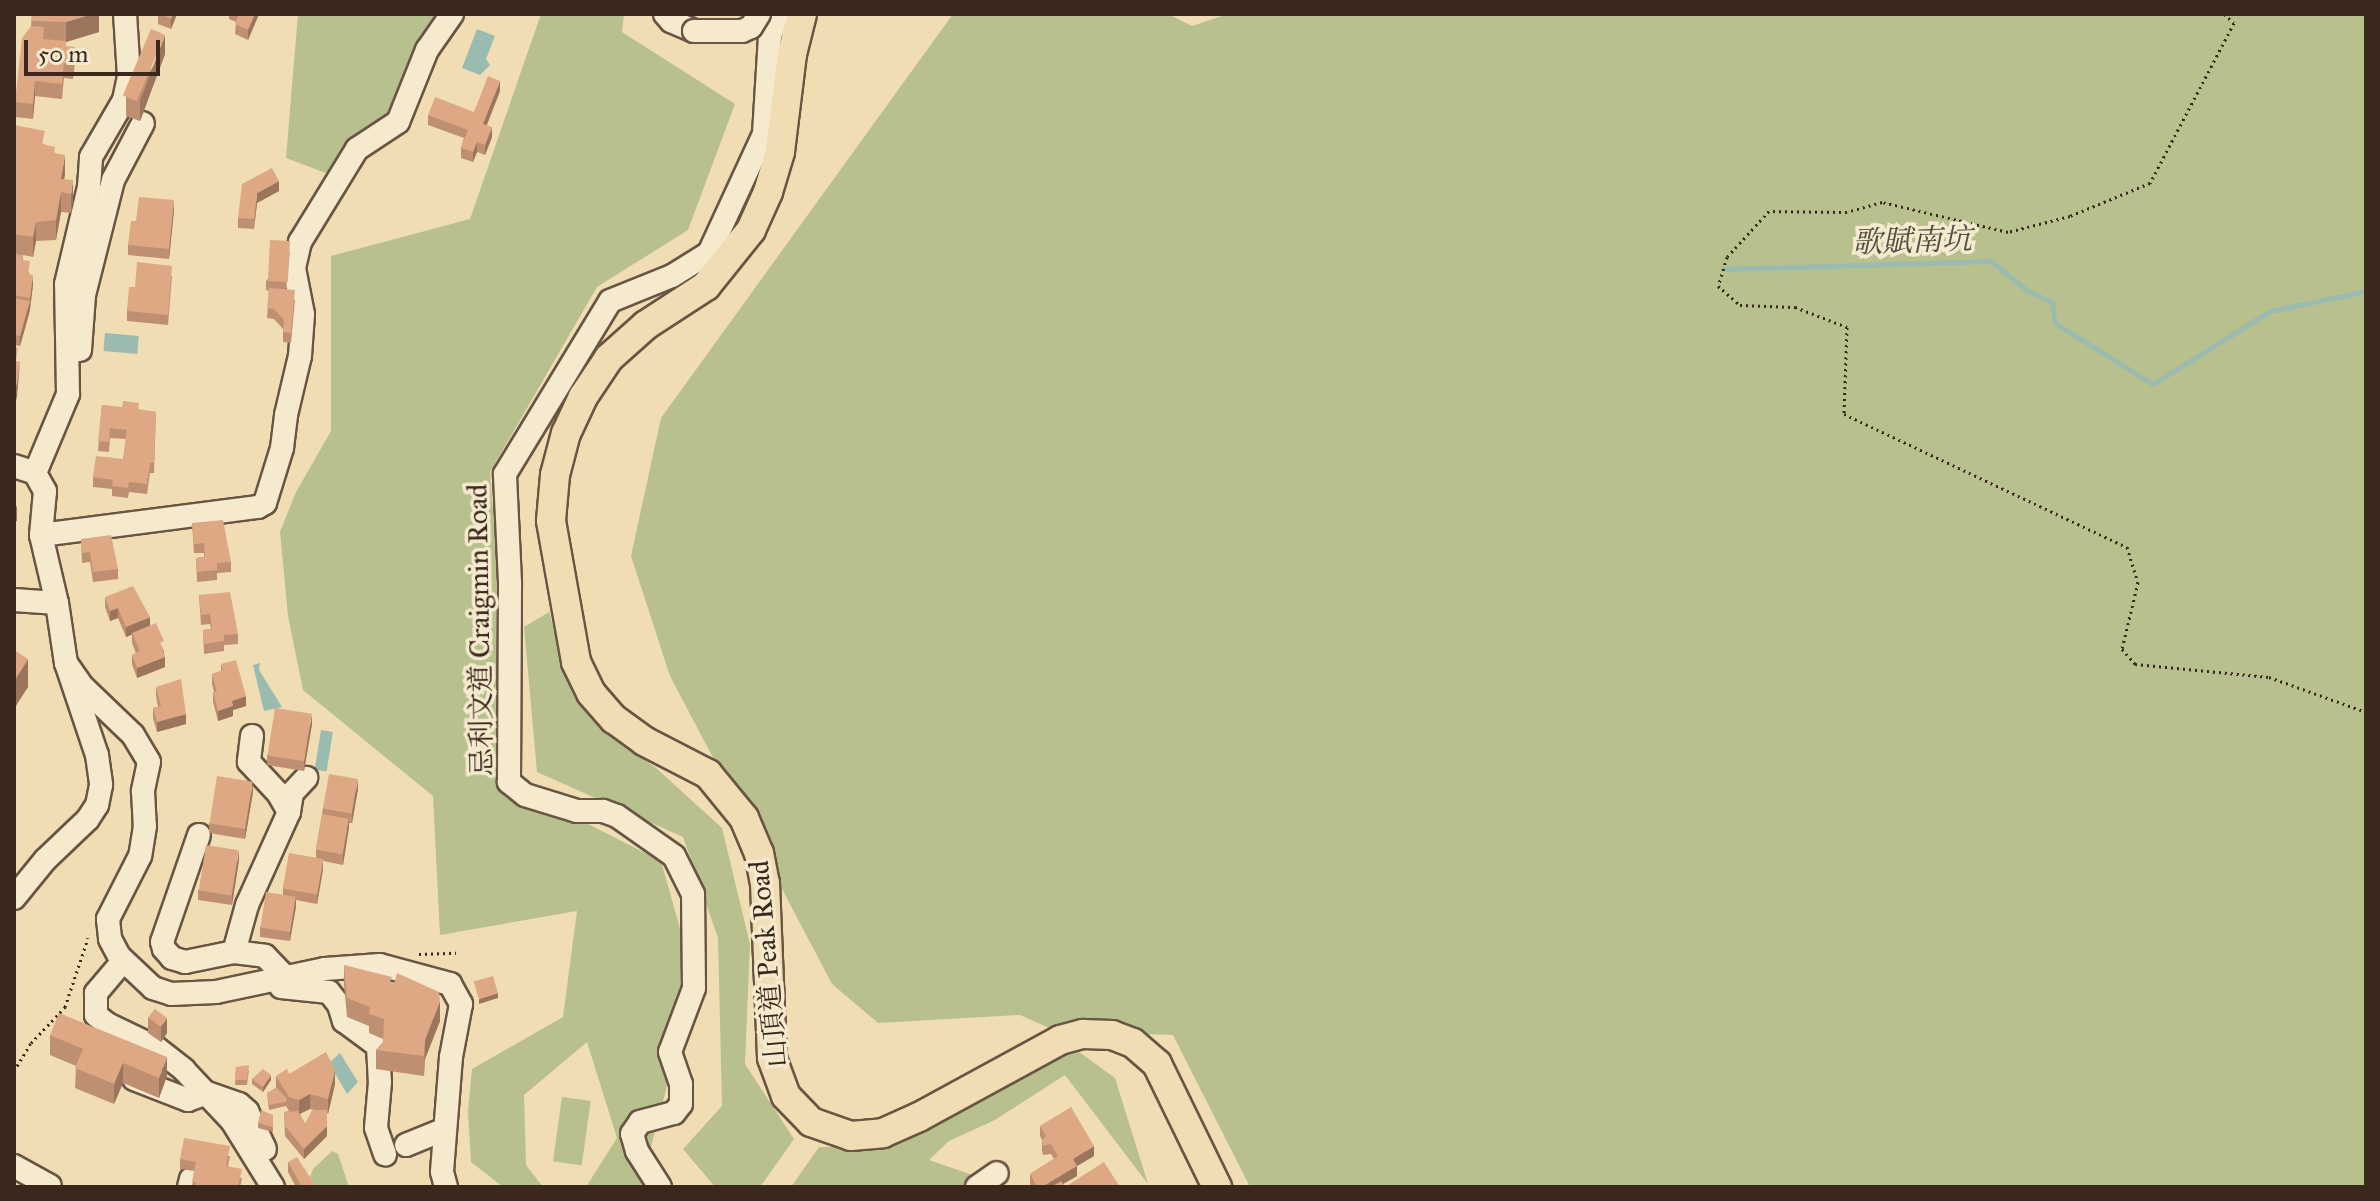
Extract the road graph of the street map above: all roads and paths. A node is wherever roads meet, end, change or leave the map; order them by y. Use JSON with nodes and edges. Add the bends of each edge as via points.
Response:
{"nodes":[{"id":1,"x":125,"y":14,"type":"edge"},
{"id":2,"x":452,"y":14,"type":"edge"},
{"id":3,"x":665,"y":14,"type":"edge"},
{"id":4,"x":711,"y":14,"type":"edge"},
{"id":5,"x":759,"y":14,"type":"edge"},
{"id":6,"x":779,"y":14,"type":"edge"},
{"id":7,"x":802,"y":14,"type":"edge"},
{"id":8,"x":2224,"y":14,"type":"edge"},
{"id":9,"x":770,"y":36,"type":"junction"},
{"id":10,"x":143,"y":123,"type":"dead end"},
{"id":11,"x":68,"y":394,"type":"junction"},
{"id":12,"x":24,"y":470,"type":"edge"},
{"id":13,"x":41,"y":535,"type":"junction"},
{"id":14,"x":14,"y":600,"type":"edge"},
{"id":15,"x":57,"y":603,"type":"junction"},
{"id":16,"x":66,"y":663,"type":"junction"},
{"id":17,"x":2366,"y":712,"type":"edge"},
{"id":18,"x":252,"y":736,"type":"dead end"},
{"id":19,"x":306,"y":778,"type":"dead end"},
{"id":20,"x":289,"y":812,"type":"junction"},
{"id":21,"x":199,"y":835,"type":"dead end"},
{"id":22,"x":14,"y":898,"type":"edge"},
{"id":23,"x":108,"y":925,"type":"junction"},
{"id":24,"x":234,"y":952,"type":"junction"},
{"id":25,"x":123,"y":961,"type":"junction"},
{"id":26,"x":380,"y":965,"type":"junction"},
{"id":27,"x":285,"y":977,"type":"junction"},
{"id":28,"x":254,"y":984,"type":"junction"},
{"id":29,"x":371,"y":1006,"type":"edge"},
{"id":30,"x":112,"y":1070,"type":"edge"},
{"id":31,"x":14,"y":1071,"type":"edge"},
{"id":32,"x":207,"y":1093,"type":"junction"},
{"id":33,"x":445,"y":1129,"type":"junction"},
{"id":34,"x":406,"y":1145,"type":"dead end"},
{"id":35,"x":385,"y":1154,"type":"dead end"},
{"id":36,"x":14,"y":1166,"type":"edge"},
{"id":37,"x":997,"y":1173,"type":"dead end"},
{"id":38,"x":271,"y":1184,"type":"edge"},
{"id":39,"x":50,"y":1186,"type":"edge"},
{"id":40,"x":446,"y":1187,"type":"edge"},
{"id":41,"x":660,"y":1187,"type":"edge"},
{"id":42,"x":977,"y":1187,"type":"edge"},
{"id":43,"x":1217,"y":1187,"type":"edge"}],
"edges":[{"from":1,"to":11,"type":"street","via":[[129,77],[124,100],[91,157],[66,284]]},
{"from":2,"to":13,"type":"street","via":[[427,50],[398,122],[357,149],[300,242],[294,268],[303,314],[300,356],[265,503]]},
{"from":3,"to":5,"type":"street","bridge":true,"via":[[694,31],[742,31]]},
{"from":4,"to":9,"type":"street","via":[[726,31]]},
{"from":6,"to":9,"type":"street","name":"忌利文道 Craigmin Road"},
{"from":7,"to":43,"type":"main road","name":"山頂道 Peak Road","via":[[780,152],[751,230],[706,286],[646,325],[609,358],[566,433],[553,483],[551,532],[579,673],[614,719],[708,774],[744,818],[765,883],[772,1058],[786,1096],[811,1122],[841,1134],[883,1133],[1060,1040],[1112,1035],[1133,1043],[1157,1064]]},
{"from":8,"to":17,"type":"path","via":[[2234,23],[2150,183],[2070,216],[2008,232],[1882,202],[1847,212],[1769,211],[1727,257],[1718,286],[1740,305],[1795,307],[1847,327],[1844,414],[2127,547],[2138,582],[2122,649],[2135,664],[2269,677]]},
{"from":9,"to":41,"type":"street","name":"忌利文道 Craigmin Road","via":[[764,134],[709,253],[672,276],[610,301],[505,474],[509,782],[525,795],[577,811],[617,816],[674,856],[693,894],[694,988],[670,1052],[681,1084],[681,1104],[670,1115],[640,1122],[632,1134]]},
{"from":10,"to":11,"type":"street","via":[[113,180],[84,295],[80,352]]},
{"from":11,"to":12,"type":"street"},
{"from":12,"to":13,"type":"street","via":[[45,491]]},
{"from":13,"to":15,"type":"street"},
{"from":14,"to":15,"type":"street"},
{"from":15,"to":16,"type":"street"},
{"from":16,"to":22,"type":"street","via":[[99,765],[99,799],[88,819]]},
{"from":16,"to":23,"type":"street","via":[[133,735],[149,762],[140,856]]},
{"from":18,"to":20,"type":"street","via":[[249,762]]},
{"from":19,"to":20,"type":"street","via":[[292,793]]},
{"from":20,"to":24,"type":"street","via":[[247,905]]},
{"from":21,"to":24,"type":"street","via":[[164,949],[185,962]]},
{"from":23,"to":25,"type":"street"},
{"from":23,"to":31,"type":"path","via":[[90,935],[65,1007],[31,1043]]},
{"from":24,"to":27,"type":"street","via":[[265,956]]},
{"from":25,"to":28,"type":"street","via":[[153,988],[171,994]]},
{"from":25,"to":32,"type":"street","via":[[96,993],[96,1015],[162,1051]]},
{"from":26,"to":27,"type":"street"},
{"from":26,"to":29,"type":"street"},
{"from":26,"to":33,"type":"street","via":[[450,984],[461,1004]]},
{"from":27,"to":28,"type":"street"},
{"from":28,"to":35,"type":"street","via":[[329,992],[344,1021],[378,1046],[376,1128]]},
{"from":30,"to":32,"type":"street","via":[[188,1100]]},
{"from":32,"to":38,"type":"street","via":[[232,1121]]},
{"from":33,"to":34,"type":"street"},
{"from":33,"to":40,"type":"street"},
{"from":36,"to":39,"type":"street"},
{"from":37,"to":42,"type":"street"}]}
